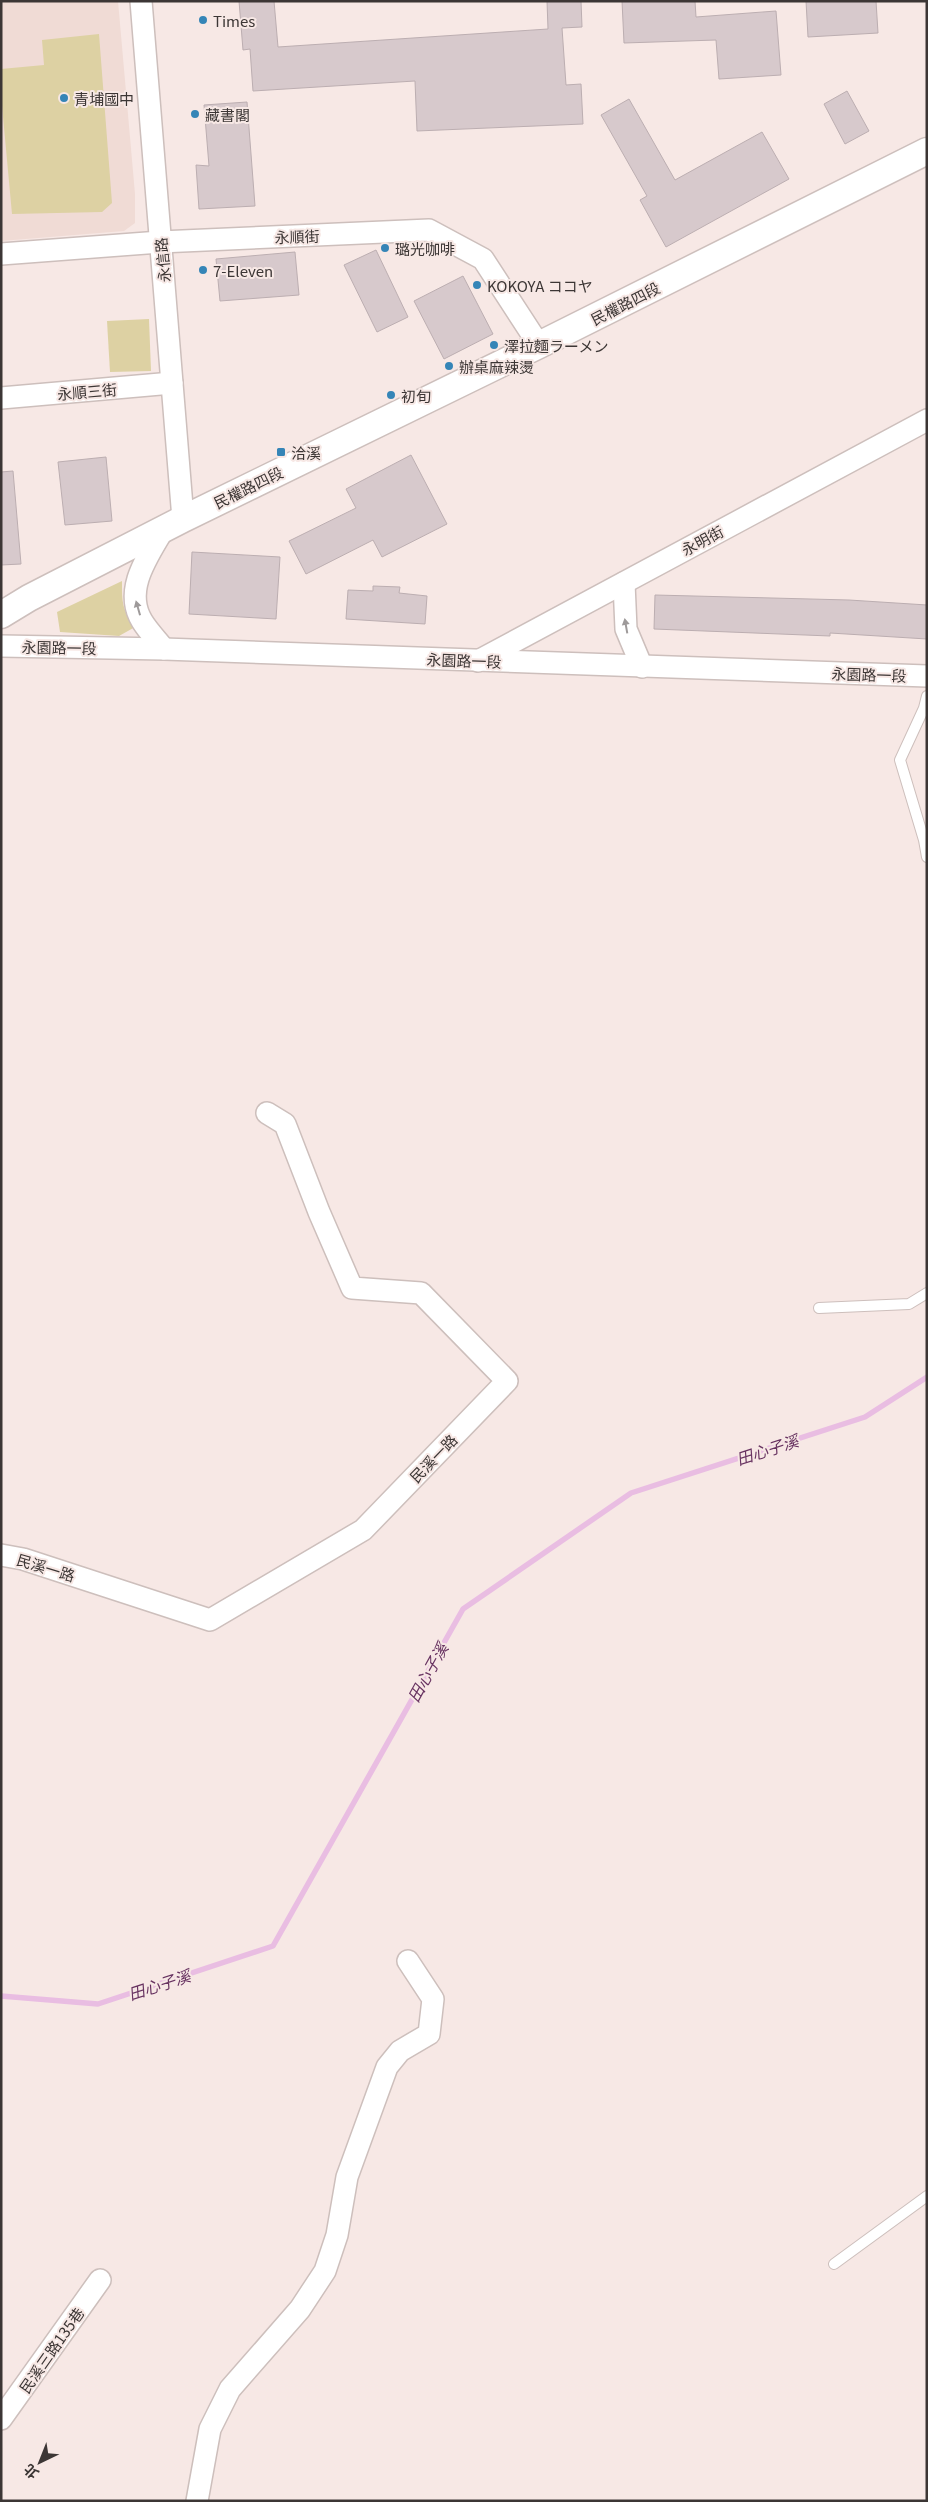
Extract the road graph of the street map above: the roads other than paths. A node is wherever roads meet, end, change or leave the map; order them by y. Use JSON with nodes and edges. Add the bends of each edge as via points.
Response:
{"nodes":[{"id":1,"x":141,"y":1,"type":"edge"},
{"id":2,"x":927,"y":151,"type":"edge"},
{"id":3,"x":160,"y":242,"type":"junction"},
{"id":4,"x":1,"y":254,"type":"edge"},
{"id":5,"x":539,"y":346,"type":"junction"},
{"id":6,"x":172,"y":383,"type":"junction"},
{"id":7,"x":1,"y":398,"type":"edge"},
{"id":8,"x":927,"y":420,"type":"edge"},
{"id":9,"x":173,"y":524,"type":"junction"},
{"id":10,"x":624,"y":582,"type":"junction"},
{"id":11,"x":1,"y":616,"type":"edge"},
{"id":12,"x":1,"y":646,"type":"edge"},
{"id":13,"x":164,"y":649,"type":"junction"},
{"id":14,"x":478,"y":661,"type":"junction"},
{"id":15,"x":642,"y":667,"type":"junction"},
{"id":16,"x":927,"y":676,"type":"edge"},
{"id":17,"x":927,"y":696,"type":"edge"},
{"id":18,"x":927,"y":857,"type":"edge"},
{"id":19,"x":268,"y":1113,"type":"dead end"},
{"id":20,"x":927,"y":1293,"type":"edge"},
{"id":21,"x":820,"y":1308,"type":"dead end"},
{"id":22,"x":1,"y":1555,"type":"edge"},
{"id":23,"x":408,"y":1960,"type":"dead end"},
{"id":24,"x":927,"y":2196,"type":"edge"},
{"id":25,"x":834,"y":2264,"type":"dead end"},
{"id":26,"x":100,"y":2280,"type":"dead end"},
{"id":27,"x":1,"y":2420,"type":"edge"},
{"id":28,"x":197,"y":2501,"type":"edge"}],
"edges":[{"from":1,"to":3,"type":"street","name":"永信路"},
{"from":2,"to":5,"type":"street","name":"民權路四段"},
{"from":3,"to":4,"type":"street","name":"永順街"},
{"from":3,"to":5,"type":"street","name":"永順街","via":[[429,230],[483,259]]},
{"from":3,"to":6,"type":"street","name":"永信路"},
{"from":5,"to":9,"type":"street","name":"民權路四段"},
{"from":6,"to":7,"type":"street","name":"永順三街"},
{"from":6,"to":9,"type":"street","name":"永信路"},
{"from":8,"to":10,"type":"street","name":"永明街"},
{"from":9,"to":11,"type":"street","name":"民權路四段","via":[[29,598]]},
{"from":13,"to":9,"type":"street","one_way":true,"via":[[141,620],[134,596],[140,570]]},
{"from":10,"to":14,"type":"street","name":"永明街"},
{"from":15,"to":10,"type":"street","one_way":true,"via":[[626,629]]},
{"from":12,"to":13,"type":"street","name":"永園路一段"},
{"from":13,"to":14,"type":"street","name":"永園路一段"},
{"from":14,"to":15,"type":"street","name":"永園路一段"},
{"from":15,"to":16,"type":"street","name":"永園路一段"},
{"from":17,"to":18,"type":"lane","via":[[900,760]]},
{"from":19,"to":22,"type":"street","name":"民溪一路","via":[[285,1124],[352,1288],[421,1293],[507,1382],[363,1530],[210,1620],[23,1559]]},
{"from":20,"to":21,"type":"lane","via":[[909,1304]]},
{"from":23,"to":28,"type":"street","via":[[433,1999],[429,2034],[400,2051],[387,2067],[347,2177],[337,2235],[325,2271],[300,2310],[230,2389],[210,2429]]},
{"from":24,"to":25,"type":"lane"},
{"from":26,"to":27,"type":"street","name":"民溪三路135巷"}]}
